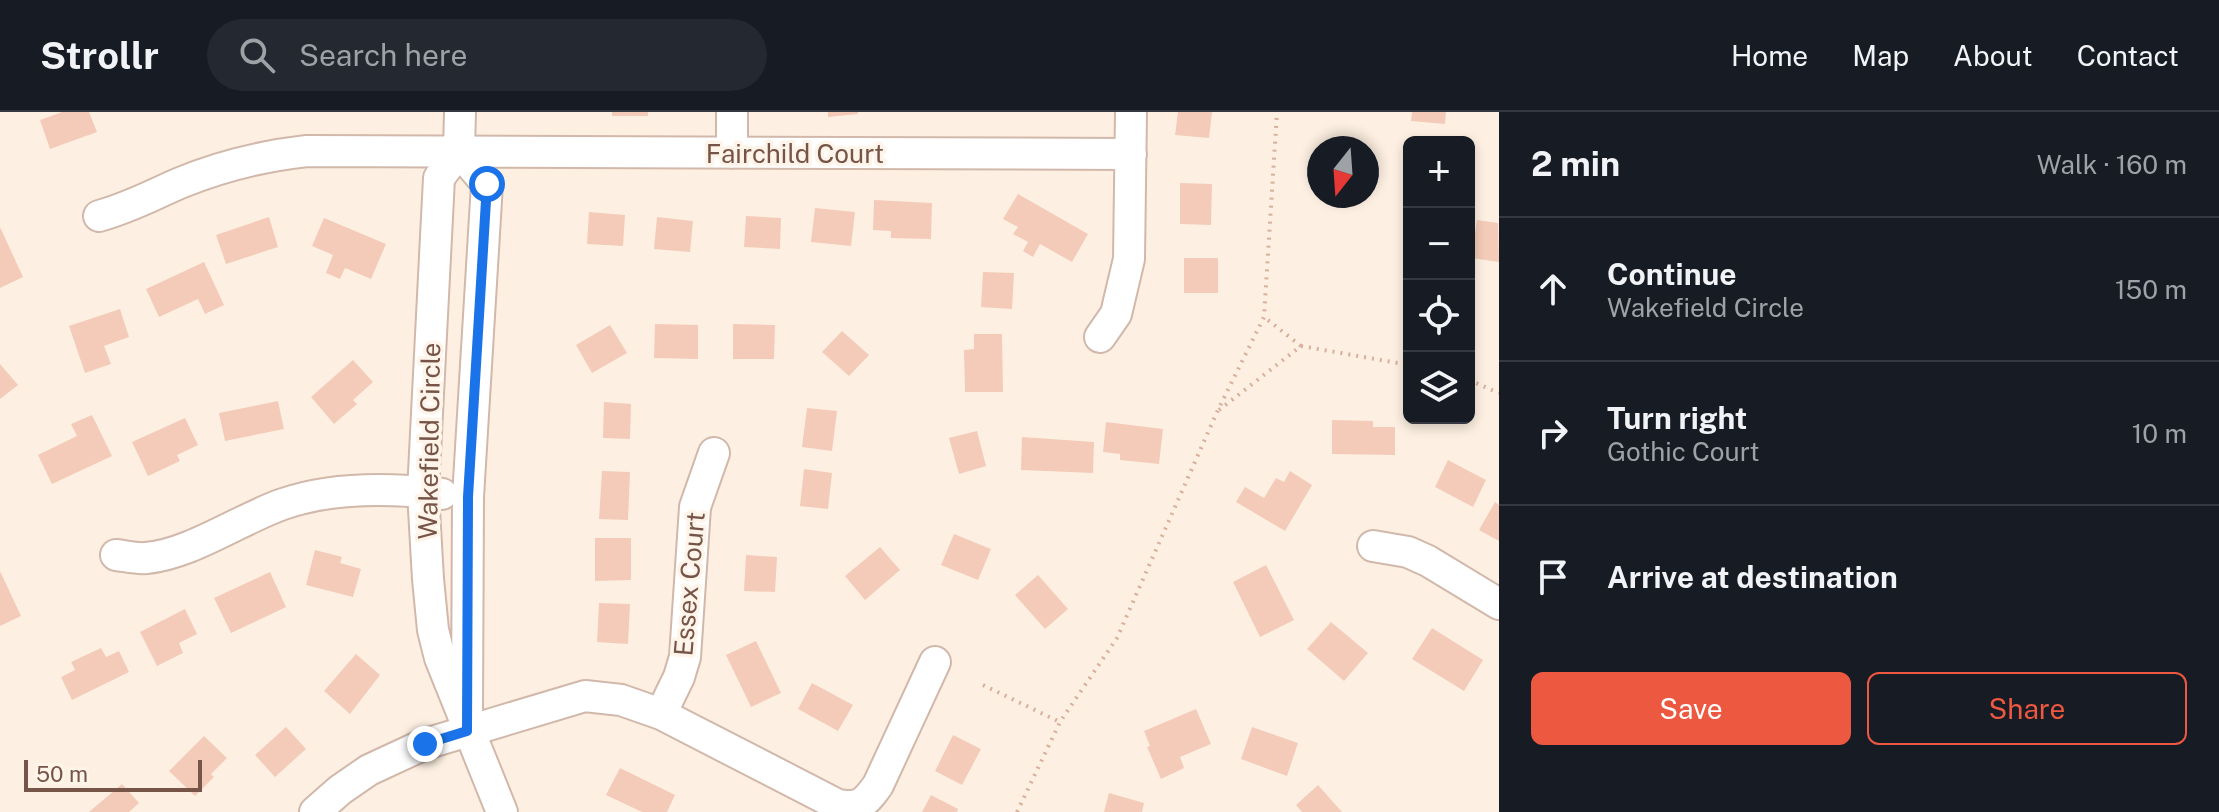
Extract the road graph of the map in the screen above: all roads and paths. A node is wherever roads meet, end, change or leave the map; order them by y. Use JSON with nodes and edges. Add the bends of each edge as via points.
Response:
{"nodes":[{"id":1,"x":460,"y":112,"type":"edge"},
{"id":2,"x":732,"y":112,"type":"edge"},
{"id":3,"x":1131,"y":112,"type":"edge"},
{"id":4,"x":1277,"y":112,"type":"edge"},
{"id":5,"x":459,"y":151,"type":"junction"},
{"id":6,"x":732,"y":153,"type":"junction"},
{"id":7,"x":1131,"y":154,"type":"junction"},
{"id":8,"x":99,"y":216,"type":"dead end"},
{"id":9,"x":1264,"y":317,"type":"junction"},
{"id":10,"x":1100,"y":337,"type":"dead end"},
{"id":11,"x":1301,"y":346,"type":"junction"},
{"id":12,"x":1403,"y":364,"type":"edge"},
{"id":13,"x":1475,"y":383,"type":"edge"},
{"id":14,"x":1499,"y":393,"type":"edge"},
{"id":15,"x":1217,"y":412,"type":"junction"},
{"id":16,"x":714,"y":453,"type":"dead end"},
{"id":17,"x":423,"y":492,"type":"junction"},
{"id":18,"x":468,"y":497,"type":"junction"},
{"id":19,"x":1373,"y":546,"type":"dead end"},
{"id":20,"x":116,"y":555,"type":"dead end"},
{"id":21,"x":1499,"y":604,"type":"edge"},
{"id":22,"x":935,"y":662,"type":"dead end"},
{"id":23,"x":983,"y":685,"type":"dead end"},
{"id":24,"x":661,"y":714,"type":"junction"},
{"id":25,"x":1060,"y":722,"type":"junction"},
{"id":26,"x":467,"y":731,"type":"junction"},
{"id":27,"x":315,"y":812,"type":"edge"},
{"id":28,"x":502,"y":812,"type":"edge"},
{"id":29,"x":1017,"y":812,"type":"edge"}],
"edges":[{"from":1,"to":5,"type":"street","name":"Wakefield Circle"},
{"from":2,"to":6,"type":"street"},
{"from":3,"to":7,"type":"street"},
{"from":4,"to":9,"type":"path"},
{"from":5,"to":6,"type":"street","name":"Fairchild Court"},
{"from":5,"to":8,"type":"street","name":"Fairchild Court","via":[[266,155]]},
{"from":5,"to":17,"type":"street","name":"Wakefield Circle","via":[[439,178]]},
{"from":5,"to":18,"type":"street","name":"Wakefield Circle","via":[[487,184]]},
{"from":6,"to":7,"type":"street","name":"Fairchild Court"},
{"from":7,"to":10,"type":"street","via":[[1126,279],[1116,314]]},
{"from":9,"to":11,"type":"path"},
{"from":9,"to":15,"type":"path"},
{"from":11,"to":12,"type":"path"},
{"from":11,"to":15,"type":"path"},
{"from":13,"to":14,"type":"path"},
{"from":15,"to":25,"type":"path","via":[[1117,638]]},
{"from":16,"to":24,"type":"street","name":"Essex Court","via":[[695,507],[685,657]]},
{"from":17,"to":18,"type":"street"},
{"from":17,"to":20,"type":"street","via":[[320,496],[287,503],[174,551],[145,559]]},
{"from":17,"to":26,"type":"street","name":"Wakefield Circle","via":[[433,630]]},
{"from":18,"to":26,"type":"street","name":"Wakefield Circle"},
{"from":19,"to":21,"type":"street","via":[[1428,561]]},
{"from":22,"to":24,"type":"street","via":[[878,785],[860,806],[838,805]]},
{"from":23,"to":25,"type":"path"},
{"from":24,"to":26,"type":"street","via":[[621,700],[585,696]]},
{"from":25,"to":29,"type":"path"},
{"from":26,"to":27,"type":"street","via":[[369,770]]},
{"from":26,"to":28,"type":"street","name":"Wakefield Circle"}]}
